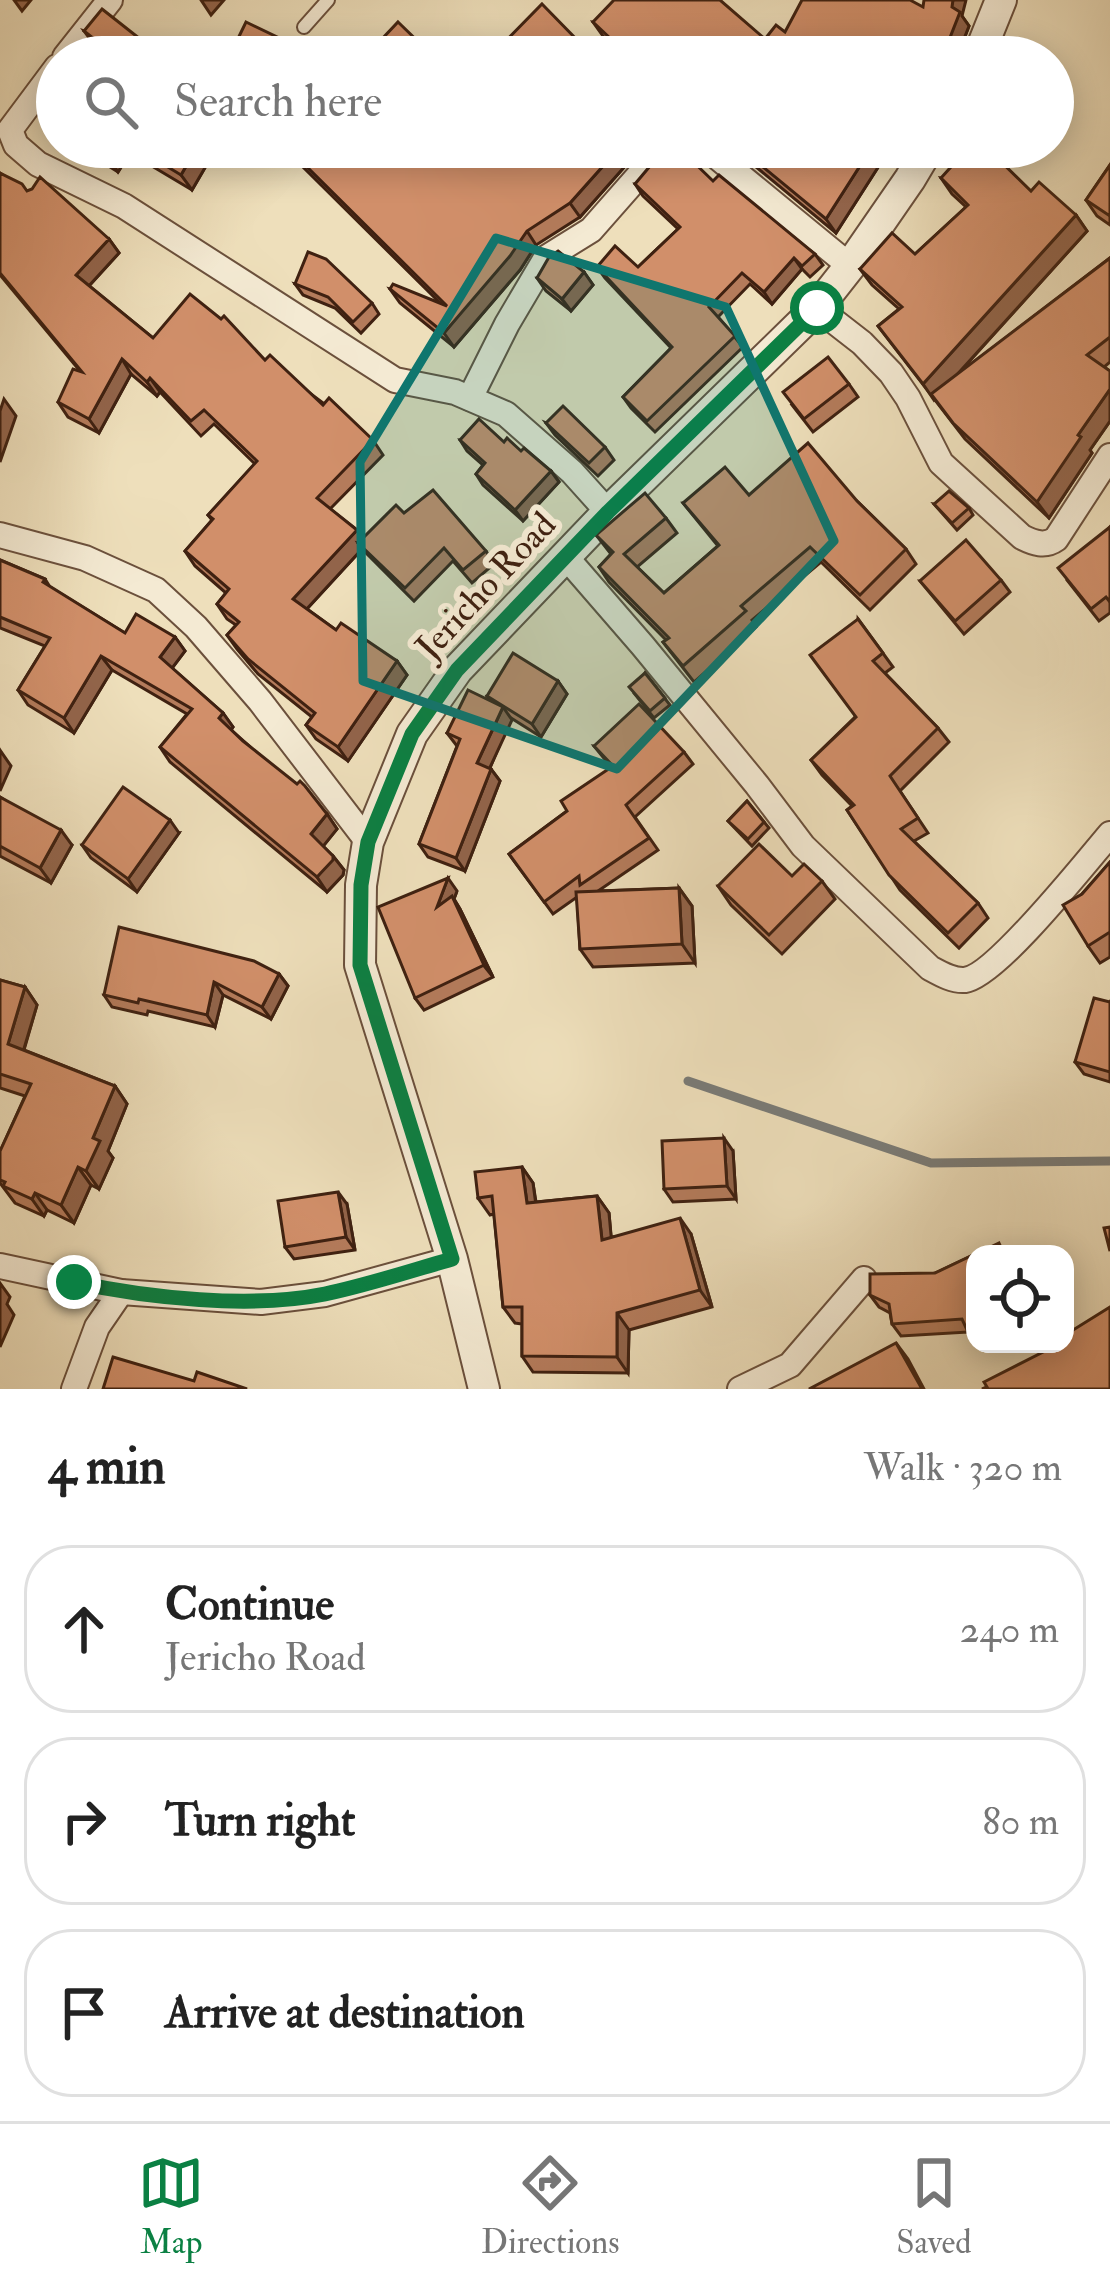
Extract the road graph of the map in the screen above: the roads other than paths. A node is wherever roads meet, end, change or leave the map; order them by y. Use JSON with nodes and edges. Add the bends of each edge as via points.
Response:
{"nodes":[{"id":1,"x":110,"y":0,"type":"edge"},
{"id":2,"x":328,"y":0,"type":"edge"},
{"id":3,"x":1001,"y":0,"type":"edge"},
{"id":4,"x":304,"y":27,"type":"dead end"},
{"id":5,"x":82,"y":36,"type":"edge"},
{"id":6,"x":986,"y":36,"type":"edge"},
{"id":7,"x":36,"y":95,"type":"edge"},
{"id":8,"x":36,"y":162,"type":"edge"},
{"id":9,"x":46,"y":168,"type":"edge"},
{"id":10,"x":646,"y":168,"type":"edge"},
{"id":11,"x":731,"y":168,"type":"edge"},
{"id":12,"x":916,"y":168,"type":"edge"},
{"id":13,"x":850,"y":266,"type":"junction"},
{"id":14,"x":817,"y":308,"type":"junction"},
{"id":15,"x":470,"y":398,"type":"junction"},
{"id":16,"x":1110,"y":456,"type":"edge"},
{"id":17,"x":608,"y":512,"type":"junction"},
{"id":18,"x":0,"y":535,"type":"edge"},
{"id":19,"x":565,"y":556,"type":"junction"},
{"id":20,"x":1110,"y":834,"type":"edge"},
{"id":21,"x":368,"y":842,"type":"junction"},
{"id":22,"x":452,"y":1259,"type":"junction"},
{"id":23,"x":0,"y":1266,"type":"edge"},
{"id":24,"x":864,"y":1280,"type":"edge"},
{"id":25,"x":121,"y":1292,"type":"junction"},
{"id":26,"x":74,"y":1389,"type":"edge"},
{"id":27,"x":484,"y":1389,"type":"edge"},
{"id":28,"x":740,"y":1389,"type":"edge"}],
"edges":[{"from":1,"to":5,"type":"street"},
{"from":2,"to":4,"type":"lane"},
{"from":3,"to":6,"type":"street"},
{"from":7,"to":8,"type":"street","via":[[10,130]]},
{"from":9,"to":15,"type":"street","via":[[124,206],[395,380]]},
{"from":10,"to":15,"type":"street","via":[[592,230],[546,258]]},
{"from":11,"to":13,"type":"street"},
{"from":12,"to":13,"type":"street","name":"Jericho Road"},
{"from":13,"to":14,"type":"street","name":"Jericho Road"},
{"from":14,"to":16,"type":"street","via":[[891,373],[941,463],[1022,537],[1056,539]]},
{"from":14,"to":17,"type":"street","name":"Jericho Road"},
{"from":15,"to":17,"type":"street","via":[[506,414]]},
{"from":17,"to":19,"type":"street","name":"Jericho Road"},
{"from":18,"to":21,"type":"street","via":[[85,558],[156,590],[260,701]]},
{"from":19,"to":20,"type":"street","via":[[802,846],[947,977],[977,975],[1007,951]]},
{"from":19,"to":21,"type":"street","name":"Jericho Road","via":[[457,670],[423,718]]},
{"from":21,"to":22,"type":"street","name":"Jericho Road","via":[[360,965]]},
{"from":22,"to":25,"type":"street","via":[[325,1294],[261,1302]]},
{"from":22,"to":27,"type":"street","name":"Jericho Road"},
{"from":23,"to":25,"type":"street"},
{"from":24,"to":28,"type":"street","via":[[790,1366]]},
{"from":25,"to":26,"type":"street"}]}
